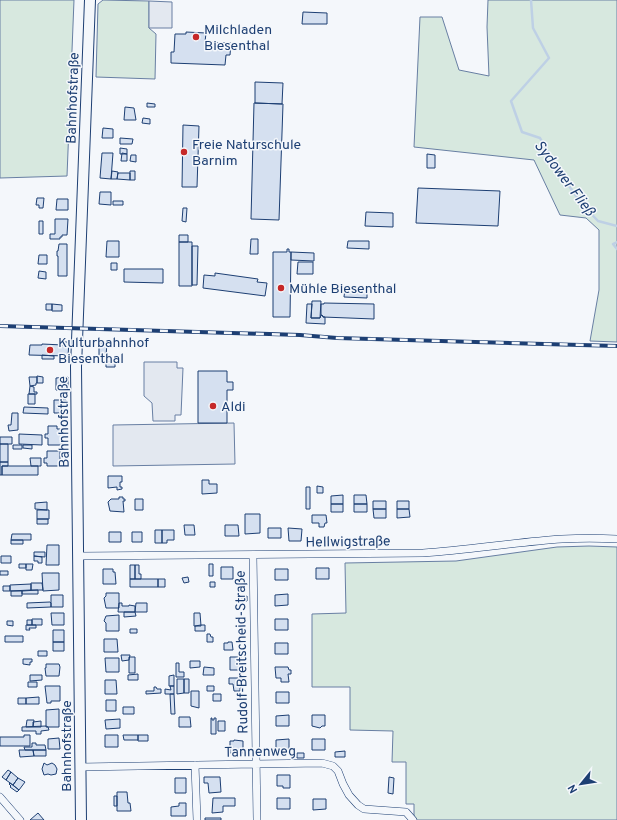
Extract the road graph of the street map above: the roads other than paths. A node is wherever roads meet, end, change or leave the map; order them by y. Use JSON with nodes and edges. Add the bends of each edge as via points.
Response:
{"nodes":[{"id":1,"x":90,"y":0,"type":"edge"},
{"id":2,"x":617,"y":539,"type":"edge"},
{"id":3,"x":253,"y":555,"type":"junction"},
{"id":4,"x":78,"y":556,"type":"junction"},
{"id":5,"x":256,"y":764,"type":"junction"},
{"id":6,"x":195,"y":765,"type":"junction"},
{"id":7,"x":80,"y":767,"type":"junction"},
{"id":8,"x":0,"y":797,"type":"edge"},
{"id":9,"x":20,"y":820,"type":"edge"},
{"id":10,"x":81,"y":820,"type":"edge"},
{"id":11,"x":197,"y":820,"type":"edge"},
{"id":12,"x":257,"y":820,"type":"edge"},
{"id":13,"x":413,"y":820,"type":"edge"}],
"edges":[{"from":1,"to":4,"type":"main road","name":"Bahnhofstraße","via":[[77,328]]},
{"from":2,"to":3,"type":"street","name":"Hellwigstraße","via":[[564,539],[430,552]]},
{"from":3,"to":4,"type":"street","name":"Hellwigstraße"},
{"from":3,"to":5,"type":"street","name":"Rudolf-Breitscheid-Straße"},
{"from":4,"to":7,"type":"main road","name":"Bahnhofstraße"},
{"from":5,"to":6,"type":"street","name":"Tannenweg"},
{"from":5,"to":12,"type":"street","name":"Rudolf-Breitscheid-Straße"},
{"from":5,"to":13,"type":"street","name":"Tannenweg","via":[[322,763],[333,766],[349,795],[358,805],[364,809],[406,812]]},
{"from":6,"to":7,"type":"street","name":"Tannenweg"},
{"from":6,"to":11,"type":"street"},
{"from":7,"to":10,"type":"main road","name":"Bahnhofstraße"},
{"from":8,"to":9,"type":"street"}]}
